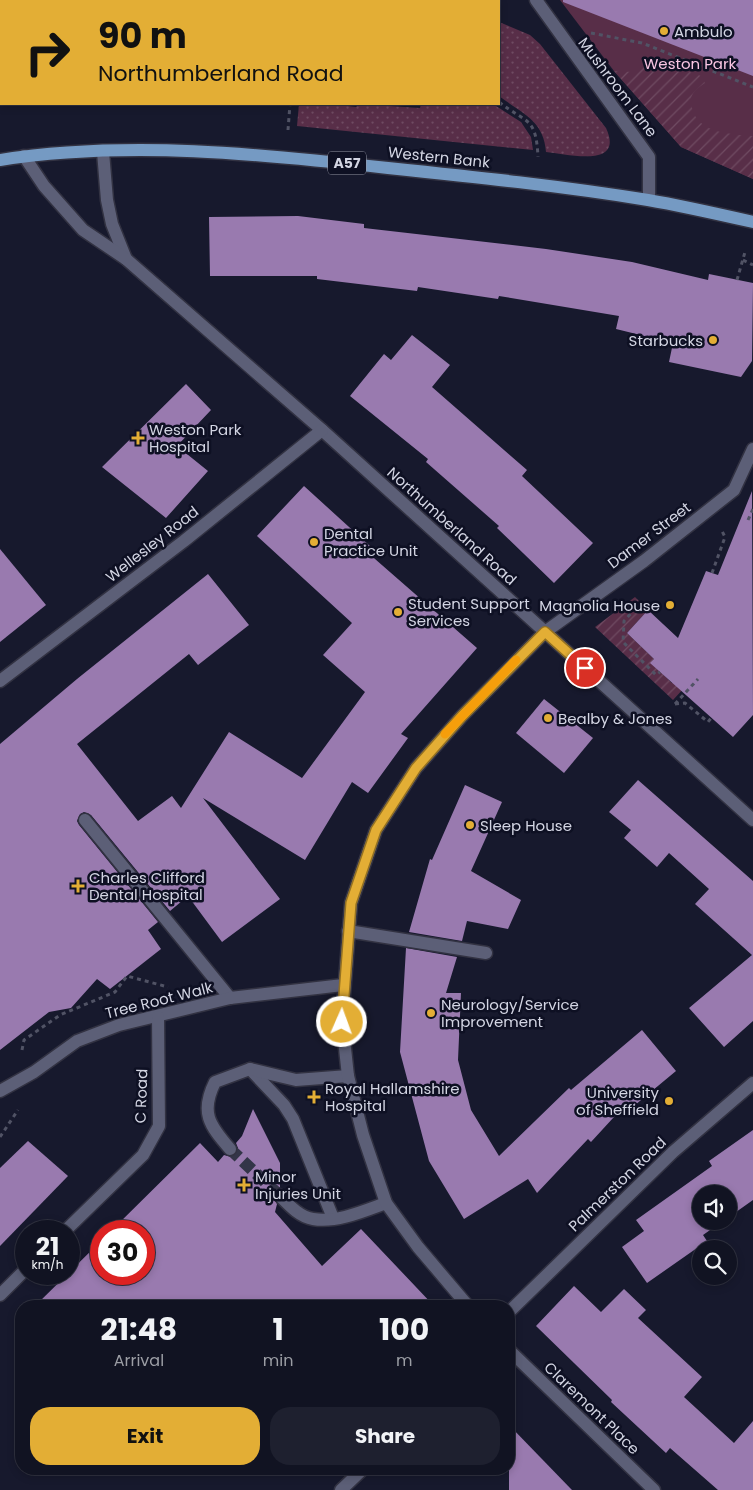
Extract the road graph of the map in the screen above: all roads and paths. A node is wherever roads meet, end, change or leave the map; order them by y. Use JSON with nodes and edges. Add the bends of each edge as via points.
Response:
{"nodes":[{"id":1,"x":536,"y":0,"type":"edge"},
{"id":2,"x":562,"y":39,"type":"junction"},
{"id":3,"x":753,"y":87,"type":"edge"},
{"id":4,"x":500,"y":103,"type":"edge"},
{"id":5,"x":290,"y":105,"type":"edge"},
{"id":6,"x":288,"y":130,"type":"dead end"},
{"id":7,"x":104,"y":152,"type":"junction"},
{"id":8,"x":24,"y":156,"type":"junction"},
{"id":9,"x":538,"y":157,"type":"dead end"},
{"id":10,"x":0,"y":160,"type":"edge"},
{"id":11,"x":649,"y":200,"type":"junction"},
{"id":12,"x":753,"y":222,"type":"edge"},
{"id":13,"x":745,"y":252,"type":"dead end"},
{"id":14,"x":126,"y":259,"type":"junction"},
{"id":15,"x":743,"y":260,"type":"junction"},
{"id":16,"x":753,"y":265,"type":"edge"},
{"id":17,"x":737,"y":280,"type":"dead end"},
{"id":18,"x":322,"y":430,"type":"junction"},
{"id":19,"x":753,"y":449,"type":"edge"},
{"id":20,"x":753,"y":510,"type":"edge"},
{"id":21,"x":748,"y":520,"type":"dead end"},
{"id":22,"x":725,"y":537,"type":"dead end"},
{"id":23,"x":712,"y":573,"type":"dead end"},
{"id":24,"x":641,"y":602,"type":"dead end"},
{"id":25,"x":545,"y":632,"type":"junction"},
{"id":26,"x":660,"y":672,"type":"dead end"},
{"id":27,"x":698,"y":679,"type":"dead end"},
{"id":28,"x":0,"y":681,"type":"edge"},
{"id":29,"x":712,"y":718,"type":"dead end"},
{"id":30,"x":85,"y":820,"type":"dead end"},
{"id":31,"x":753,"y":820,"type":"edge"},
{"id":32,"x":348,"y":931,"type":"junction"},
{"id":33,"x":486,"y":953,"type":"dead end"},
{"id":34,"x":343,"y":985,"type":"junction"},
{"id":35,"x":230,"y":998,"type":"junction"},
{"id":36,"x":158,"y":1017,"type":"junction"},
{"id":37,"x":250,"y":1069,"type":"junction"},
{"id":38,"x":348,"y":1076,"type":"junction"},
{"id":39,"x":753,"y":1083,"type":"edge"},
{"id":40,"x":0,"y":1091,"type":"edge"},
{"id":41,"x":230,"y":1148,"type":"tunnel mouth"},
{"id":42,"x":279,"y":1194,"type":"tunnel mouth"},
{"id":43,"x":386,"y":1203,"type":"junction"},
{"id":44,"x":333,"y":1218,"type":"junction"},
{"id":45,"x":76,"y":1220,"type":"edge"},
{"id":46,"x":15,"y":1280,"type":"edge"},
{"id":47,"x":0,"y":1295,"type":"edge"},
{"id":48,"x":463,"y":1300,"type":"edge"},
{"id":49,"x":515,"y":1306,"type":"edge"},
{"id":50,"x":515,"y":1356,"type":"edge"},
{"id":51,"x":357,"y":1475,"type":"edge"},
{"id":52,"x":341,"y":1490,"type":"edge"},
{"id":53,"x":654,"y":1490,"type":"edge"}],
"edges":[{"from":1,"to":2,"type":"street","name":"Mushroom Lane"},
{"from":2,"to":3,"type":"path","via":[[586,32],[642,43]]},
{"from":2,"to":11,"type":"street","name":"Mushroom Lane","via":[[649,157]]},
{"from":4,"to":9,"type":"path","via":[[524,117],[532,126],[537,135]]},
{"from":5,"to":6,"type":"path"},
{"from":7,"to":8,"type":"main road","name":"Western Bank","number":"A57"},
{"from":7,"to":11,"type":"main road","name":"Western Bank","number":"A57","via":[[256,154]]},
{"from":7,"to":14,"type":"street","name":"Northumberland Road","via":[[107,200],[112,224]]},
{"from":8,"to":10,"type":"main road","name":"Western Bank","number":"A57"},
{"from":8,"to":14,"type":"street","name":"Northumberland Road","via":[[44,186],[83,230]]},
{"from":11,"to":12,"type":"main road","name":"Western Bank","number":"A57"},
{"from":13,"to":15,"type":"path"},
{"from":14,"to":18,"type":"street","name":"Northumberland Road"},
{"from":15,"to":16,"type":"path"},
{"from":15,"to":17,"type":"path"},
{"from":18,"to":25,"type":"street","name":"Northumberland Road"},
{"from":18,"to":28,"type":"street","name":"Wellesley Road","via":[[184,541]]},
{"from":19,"to":25,"type":"street","name":"Damer Street","via":[[734,490],[644,561]]},
{"from":20,"to":21,"type":"path"},
{"from":22,"to":23,"type":"path"},
{"from":24,"to":26,"type":"path","via":[[624,621],[623,642],[656,675]]},
{"from":25,"to":31,"type":"street","name":"Northumberland Road"},
{"from":25,"to":32,"type":"street","name":"Damer Street","via":[[416,768],[376,830],[351,903]]},
{"from":27,"to":29,"type":"path","via":[[675,704],[685,703],[708,722]]},
{"from":30,"to":35,"type":"street"},
{"from":32,"to":33,"type":"street"},
{"from":32,"to":34,"type":"street","name":"Damer Street"},
{"from":34,"to":35,"type":"street","name":"Tree Root Walk"},
{"from":34,"to":38,"type":"street","name":"Damer Street","via":[[342,1022]]},
{"from":35,"to":36,"type":"street","name":"Tree Root Walk"},
{"from":36,"to":40,"type":"street","name":"Tree Root Walk","via":[[118,1024],[76,1041],[34,1072]]},
{"from":36,"to":45,"type":"street","name":"C Road","via":[[159,1126],[143,1154]]},
{"from":37,"to":38,"type":"street","via":[[296,1080]]},
{"from":37,"to":41,"type":"street","via":[[215,1082],[207,1098],[209,1123]]},
{"from":37,"to":44,"type":"street","via":[[293,1119]]},
{"from":38,"to":43,"type":"street","name":"Damer Street","via":[[363,1135]]},
{"from":39,"to":49,"type":"street","name":"Palmerston Road","via":[[673,1152]]},
{"from":42,"to":44,"type":"street","via":[[296,1212],[313,1219]]},
{"from":43,"to":44,"type":"street"},
{"from":43,"to":48,"type":"street","name":"Damer Street"},
{"from":46,"to":47,"type":"street"},
{"from":50,"to":53,"type":"street","name":"Claremont Place"},
{"from":51,"to":52,"type":"street"}]}
